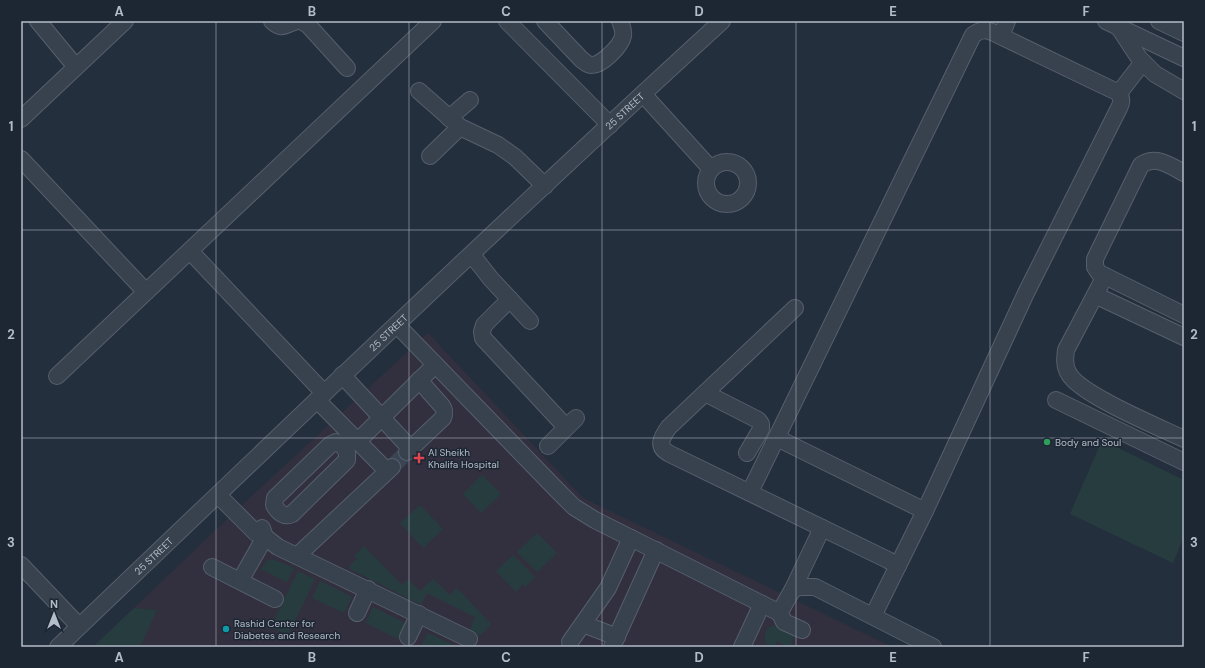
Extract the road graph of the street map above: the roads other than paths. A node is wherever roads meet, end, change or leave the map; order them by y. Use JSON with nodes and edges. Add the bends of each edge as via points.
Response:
{"nodes":[{"id":1,"x":38,"y":21,"type":"edge"},
{"id":2,"x":125,"y":21,"type":"edge"},
{"id":3,"x":272,"y":21,"type":"edge"},
{"id":4,"x":297,"y":21,"type":"edge"},
{"id":5,"x":301,"y":21,"type":"edge"},
{"id":6,"x":433,"y":21,"type":"edge"},
{"id":7,"x":506,"y":21,"type":"edge"},
{"id":8,"x":545,"y":21,"type":"edge"},
{"id":9,"x":620,"y":21,"type":"edge"},
{"id":10,"x":722,"y":21,"type":"edge"},
{"id":11,"x":1159,"y":21,"type":"edge"},
{"id":12,"x":1110,"y":22,"type":"edge"},
{"id":13,"x":1004,"y":28,"type":"edge"},
{"id":14,"x":1184,"y":33,"type":"edge"},
{"id":15,"x":1184,"y":58,"type":"edge"},
{"id":16,"x":1143,"y":62,"type":"junction"},
{"id":17,"x":76,"y":67,"type":"junction"},
{"id":18,"x":347,"y":68,"type":"dead end"},
{"id":19,"x":419,"y":91,"type":"dead end"},
{"id":20,"x":1184,"y":91,"type":"edge"},
{"id":21,"x":1119,"y":93,"type":"junction"},
{"id":22,"x":643,"y":94,"type":"junction"},
{"id":23,"x":470,"y":100,"type":"dead end"},
{"id":24,"x":21,"y":119,"type":"edge"},
{"id":25,"x":454,"y":123,"type":"junction"},
{"id":26,"x":610,"y":125,"type":"junction"},
{"id":27,"x":430,"y":156,"type":"dead end"},
{"id":28,"x":21,"y":159,"type":"edge"},
{"id":29,"x":711,"y":169,"type":"dead end"},
{"id":30,"x":1184,"y":173,"type":"edge"},
{"id":31,"x":545,"y":186,"type":"junction"},
{"id":32,"x":190,"y":251,"type":"junction"},
{"id":33,"x":472,"y":255,"type":"junction"},
{"id":34,"x":1105,"y":276,"type":"junction"},
{"id":35,"x":146,"y":292,"type":"junction"},
{"id":36,"x":1094,"y":295,"type":"junction"},
{"id":37,"x":510,"y":299,"type":"junction"},
{"id":38,"x":795,"y":308,"type":"dead end"},
{"id":39,"x":1184,"y":315,"type":"edge"},
{"id":40,"x":530,"y":321,"type":"dead end"},
{"id":41,"x":397,"y":325,"type":"junction"},
{"id":42,"x":1182,"y":333,"type":"edge"},
{"id":43,"x":434,"y":365,"type":"junction"},
{"id":44,"x":342,"y":375,"type":"junction"},
{"id":45,"x":57,"y":376,"type":"dead end"},
{"id":46,"x":419,"y":380,"type":"junction"},
{"id":47,"x":705,"y":393,"type":"junction"},
{"id":48,"x":320,"y":397,"type":"junction"},
{"id":49,"x":1056,"y":400,"type":"dead end"},
{"id":50,"x":1110,"y":404,"type":"junction"},
{"id":51,"x":381,"y":418,"type":"junction"},
{"id":52,"x":1101,"y":423,"type":"junction"},
{"id":53,"x":777,"y":438,"type":"junction"},
{"id":54,"x":1184,"y":439,"type":"edge"},
{"id":55,"x":352,"y":442,"type":"junction"},
{"id":56,"x":548,"y":446,"type":"dead end"},
{"id":57,"x":747,"y":453,"type":"dead end"},
{"id":58,"x":1184,"y":462,"type":"edge"},
{"id":59,"x":221,"y":492,"type":"junction"},
{"id":60,"x":750,"y":492,"type":"junction"},
{"id":61,"x":925,"y":511,"type":"junction"},
{"id":62,"x":822,"y":528,"type":"junction"},
{"id":63,"x":265,"y":537,"type":"junction"},
{"id":64,"x":631,"y":538,"type":"junction"},
{"id":65,"x":656,"y":550,"type":"junction"},
{"id":66,"x":297,"y":556,"type":"junction"},
{"id":67,"x":21,"y":565,"type":"edge"},
{"id":68,"x":898,"y":566,"type":"junction"},
{"id":69,"x":212,"y":568,"type":"dead end"},
{"id":70,"x":240,"y":581,"type":"junction"},
{"id":71,"x":368,"y":589,"type":"junction"},
{"id":72,"x":793,"y":589,"type":"junction"},
{"id":73,"x":275,"y":598,"type":"dead end"},
{"id":74,"x":762,"y":604,"type":"junction"},
{"id":75,"x":778,"y":611,"type":"junction"},
{"id":76,"x":357,"y":613,"type":"dead end"},
{"id":77,"x":419,"y":614,"type":"junction"},
{"id":78,"x":872,"y":616,"type":"junction"},
{"id":79,"x":583,"y":624,"type":"junction"},
{"id":80,"x":79,"y":626,"type":"junction"},
{"id":81,"x":802,"y":630,"type":"dead end"},
{"id":82,"x":408,"y":637,"type":"dead end"},
{"id":83,"x":469,"y":639,"type":"dead end"},
{"id":84,"x":570,"y":642,"type":"dead end"},
{"id":85,"x":614,"y":642,"type":"edge"},
{"id":86,"x":58,"y":647,"type":"edge"},
{"id":87,"x":742,"y":647,"type":"edge"},
{"id":88,"x":934,"y":647,"type":"edge"}],
"edges":[{"from":1,"to":17,"type":"street"},
{"from":2,"to":17,"type":"street"},
{"from":3,"to":4,"type":"street","via":[[283,27]]},
{"from":5,"to":18,"type":"street","via":[[308,25]]},
{"from":6,"to":32,"type":"street"},
{"from":7,"to":26,"type":"street"},
{"from":8,"to":9,"type":"street","via":[[586,64],[593,65],[599,64],[621,43],[623,30]]},
{"from":10,"to":22,"type":"street","name":"25 STREET"},
{"from":11,"to":14,"type":"street"},
{"from":12,"to":15,"type":"street"},
{"from":12,"to":16,"type":"street"},
{"from":13,"to":21,"type":"street"},
{"from":13,"to":53,"type":"street","via":[[978,30],[969,41]]},
{"from":16,"to":20,"type":"street","via":[[1155,74]]},
{"from":16,"to":21,"type":"street"},
{"from":17,"to":24,"type":"street"},
{"from":19,"to":25,"type":"street"},
{"from":21,"to":61,"type":"street","via":[[1122,103],[1120,108],[1026,293]]},
{"from":22,"to":26,"type":"street","name":"25 STREET"},
{"from":22,"to":29,"type":"street"},
{"from":23,"to":25,"type":"street"},
{"from":25,"to":27,"type":"street"},
{"from":25,"to":31,"type":"street","via":[[498,145],[515,157]]},
{"from":26,"to":31,"type":"street","name":"25 STREET"},
{"from":28,"to":35,"type":"street"},
{"from":30,"to":34,"type":"street","via":[[1156,160],[1148,160],[1141,165],[1094,259],[1098,273]]},
{"from":31,"to":33,"type":"street","name":"25 STREET"},
{"from":32,"to":35,"type":"street"},
{"from":32,"to":48,"type":"street"},
{"from":33,"to":37,"type":"street"},
{"from":33,"to":41,"type":"street","name":"25 STREET"},
{"from":34,"to":36,"type":"street"},
{"from":34,"to":39,"type":"street"},
{"from":35,"to":45,"type":"street"},
{"from":36,"to":42,"type":"street"},
{"from":36,"to":50,"type":"street","via":[[1066,350],[1065,361],[1068,373],[1075,382]]},
{"from":37,"to":40,"type":"street"},
{"from":37,"to":56,"type":"street","via":[[484,325],[483,338],[571,423]]},
{"from":38,"to":47,"type":"street"},
{"from":41,"to":43,"type":"street"},
{"from":41,"to":44,"type":"street","name":"25 STREET"},
{"from":43,"to":46,"type":"street"},
{"from":43,"to":64,"type":"street","via":[[574,507]]},
{"from":44,"to":48,"type":"street","name":"25 STREET"},
{"from":44,"to":51,"type":"street"},
{"from":46,"to":51,"type":"street"},
{"from":46,"to":51,"type":"street","via":[[444,409],[443,418],[409,451]]},
{"from":47,"to":57,"type":"street","via":[[758,420],[761,424],[761,429]]},
{"from":47,"to":60,"type":"street","via":[[669,427],[661,440],[662,446],[665,451]]},
{"from":48,"to":55,"type":"street"},
{"from":48,"to":59,"type":"street","name":"25 STREET"},
{"from":49,"to":52,"type":"street"},
{"from":50,"to":52,"type":"street"},
{"from":50,"to":54,"type":"street"},
{"from":51,"to":55,"type":"street"},
{"from":52,"to":58,"type":"street"},
{"from":53,"to":60,"type":"street"},
{"from":53,"to":61,"type":"street"},
{"from":55,"to":55,"type":"street","via":[[336,442],[330,445],[274,498],[276,508],[283,515],[292,514],[347,460],[347,452]]},
{"from":55,"to":66,"type":"street","via":[[390,469]]},
{"from":59,"to":63,"type":"street","via":[[260,526]]},
{"from":59,"to":80,"type":"street","name":"25 STREET"},
{"from":60,"to":62,"type":"street"},
{"from":61,"to":68,"type":"street"},
{"from":62,"to":68,"type":"street"},
{"from":62,"to":72,"type":"street"},
{"from":63,"to":66,"type":"street"},
{"from":63,"to":70,"type":"street"},
{"from":64,"to":65,"type":"street"},
{"from":64,"to":79,"type":"street","via":[[608,588]]},
{"from":65,"to":74,"type":"street"},
{"from":65,"to":85,"type":"street"},
{"from":66,"to":71,"type":"street"},
{"from":67,"to":80,"type":"street"},
{"from":68,"to":78,"type":"street"},
{"from":69,"to":70,"type":"street"},
{"from":70,"to":73,"type":"street"},
{"from":71,"to":76,"type":"street"},
{"from":71,"to":77,"type":"street"},
{"from":72,"to":75,"type":"street"},
{"from":72,"to":78,"type":"street","via":[[800,586],[815,587]]},
{"from":74,"to":75,"type":"street"},
{"from":74,"to":87,"type":"street"},
{"from":75,"to":81,"type":"street","via":[[784,622]]},
{"from":77,"to":82,"type":"street"},
{"from":77,"to":83,"type":"street"},
{"from":78,"to":88,"type":"street"},
{"from":79,"to":84,"type":"street"},
{"from":79,"to":85,"type":"street"},
{"from":80,"to":86,"type":"street","name":"25 STREET"}]}
